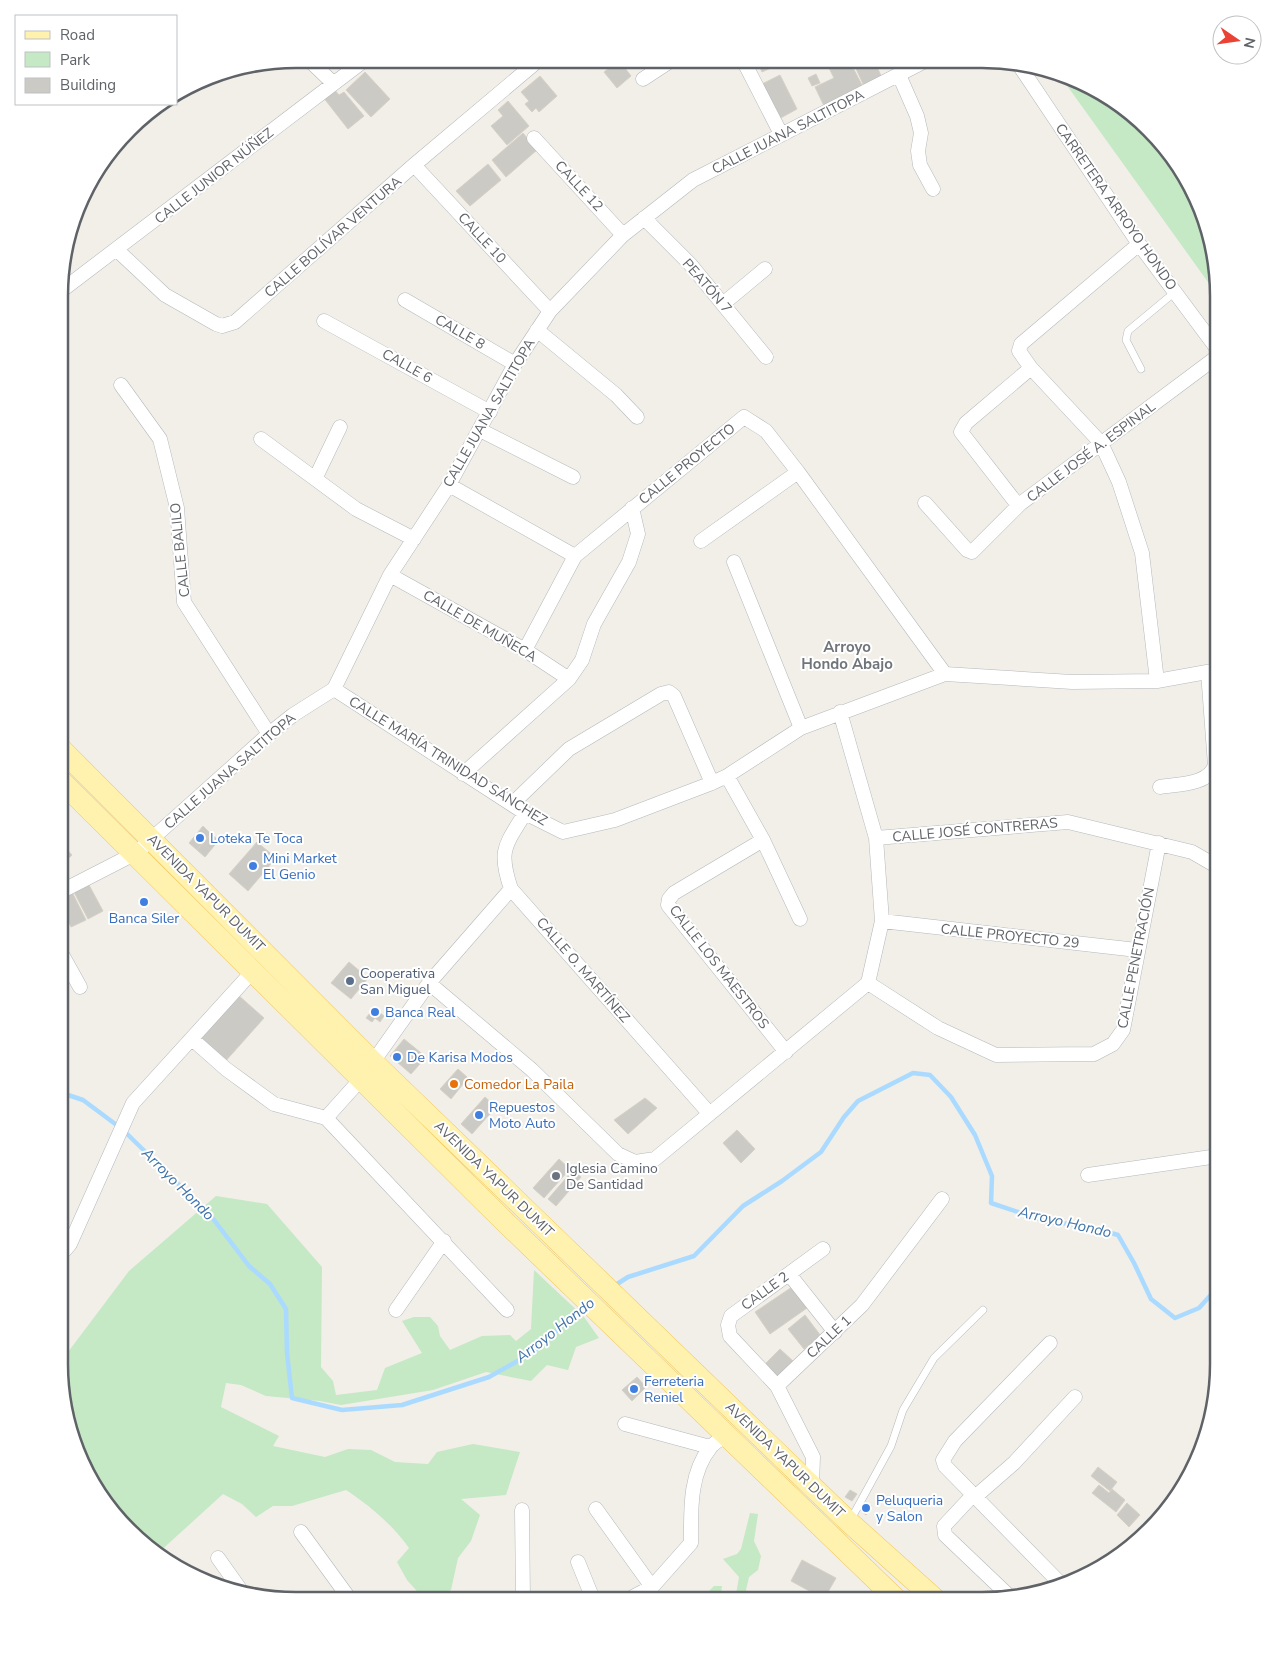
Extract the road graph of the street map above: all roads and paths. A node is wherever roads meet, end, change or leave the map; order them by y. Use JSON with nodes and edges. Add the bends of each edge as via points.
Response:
{"nodes":[{"id":1,"x":317,"y":68,"type":"edge"},
{"id":2,"x":354,"y":68,"type":"edge"},
{"id":3,"x":530,"y":68,"type":"edge"},
{"id":4,"x":659,"y":68,"type":"edge"},
{"id":5,"x":747,"y":68,"type":"edge"},
{"id":6,"x":912,"y":68,"type":"edge"},
{"id":7,"x":1023,"y":71,"type":"edge"},
{"id":8,"x":899,"y":75,"type":"junction"},
{"id":9,"x":643,"y":78,"type":"dead end"},
{"id":10,"x":333,"y":84,"type":"junction"},
{"id":11,"x":781,"y":134,"type":"junction"},
{"id":12,"x":534,"y":138,"type":"dead end"},
{"id":13,"x":414,"y":165,"type":"junction"},
{"id":14,"x":933,"y":189,"type":"dead end"},
{"id":15,"x":644,"y":218,"type":"junction"},
{"id":16,"x":623,"y":235,"type":"junction"},
{"id":17,"x":1139,"y":244,"type":"junction"},
{"id":18,"x":117,"y":250,"type":"junction"},
{"id":19,"x":765,"y":269,"type":"dead end"},
{"id":20,"x":68,"y":286,"type":"edge"},
{"id":21,"x":1175,"y":292,"type":"junction"},
{"id":22,"x":405,"y":300,"type":"dead end"},
{"id":23,"x":724,"y":303,"type":"junction"},
{"id":24,"x":550,"y":310,"type":"junction"},
{"id":25,"x":324,"y":321,"type":"dead end"},
{"id":26,"x":537,"y":330,"type":"junction"},
{"id":27,"x":1210,"y":339,"type":"edge"},
{"id":28,"x":766,"y":357,"type":"dead end"},
{"id":29,"x":1210,"y":362,"type":"edge"},
{"id":30,"x":515,"y":364,"type":"junction"},
{"id":31,"x":1031,"y":368,"type":"junction"},
{"id":32,"x":1141,"y":369,"type":"dead end"},
{"id":33,"x":121,"y":385,"type":"dead end"},
{"id":34,"x":490,"y":412,"type":"junction"},
{"id":35,"x":637,"y":417,"type":"dead end"},
{"id":36,"x":340,"y":427,"type":"dead end"},
{"id":37,"x":480,"y":430,"type":"junction"},
{"id":38,"x":261,"y":439,"type":"dead end"},
{"id":39,"x":1101,"y":443,"type":"junction"},
{"id":40,"x":798,"y":472,"type":"junction"},
{"id":41,"x":573,"y":477,"type":"dead end"},
{"id":42,"x":316,"y":479,"type":"junction"},
{"id":43,"x":450,"y":485,"type":"junction"},
{"id":44,"x":925,"y":503,"type":"dead end"},
{"id":45,"x":1020,"y":504,"type":"junction"},
{"id":46,"x":632,"y":508,"type":"junction"},
{"id":47,"x":414,"y":539,"type":"junction"},
{"id":48,"x":701,"y":541,"type":"dead end"},
{"id":49,"x":575,"y":556,"type":"junction"},
{"id":50,"x":734,"y":562,"type":"dead end"},
{"id":51,"x":390,"y":575,"type":"junction"},
{"id":52,"x":525,"y":650,"type":"junction"},
{"id":53,"x":1210,"y":672,"type":"edge"},
{"id":54,"x":945,"y":674,"type":"junction"},
{"id":55,"x":569,"y":678,"type":"junction"},
{"id":56,"x":1157,"y":681,"type":"junction"},
{"id":57,"x":334,"y":689,"type":"junction"},
{"id":58,"x":840,"y":712,"type":"junction"},
{"id":59,"x":802,"y":728,"type":"junction"},
{"id":60,"x":269,"y":734,"type":"junction"},
{"id":61,"x":68,"y":756,"type":"edge"},
{"id":62,"x":463,"y":774,"type":"junction"},
{"id":63,"x":1210,"y":774,"type":"edge"},
{"id":64,"x":727,"y":776,"type":"junction"},
{"id":65,"x":712,"y":783,"type":"junction"},
{"id":66,"x":1160,"y":787,"type":"dead end"},
{"id":67,"x":68,"y":788,"type":"edge"},
{"id":68,"x":512,"y":804,"type":"junction"},
{"id":69,"x":525,"y":813,"type":"junction"},
{"id":70,"x":152,"y":838,"type":"junction"},
{"id":71,"x":876,"y":838,"type":"junction"},
{"id":72,"x":763,"y":840,"type":"junction"},
{"id":73,"x":1159,"y":843,"type":"junction"},
{"id":74,"x":136,"y":853,"type":"junction"},
{"id":75,"x":1210,"y":862,"type":"edge"},
{"id":76,"x":68,"y":888,"type":"edge"},
{"id":77,"x":511,"y":888,"type":"junction"},
{"id":78,"x":800,"y":919,"type":"dead end"},
{"id":79,"x":882,"y":921,"type":"junction"},
{"id":80,"x":1137,"y":950,"type":"junction"},
{"id":81,"x":68,"y":965,"type":"edge"},
{"id":82,"x":253,"y":971,"type":"junction"},
{"id":83,"x":429,"y":983,"type":"junction"},
{"id":84,"x":868,"y":983,"type":"junction"},
{"id":85,"x":80,"y":987,"type":"dead end"},
{"id":86,"x":192,"y":1039,"type":"junction"},
{"id":87,"x":786,"y":1052,"type":"junction"},
{"id":88,"x":373,"y":1062,"type":"junction"},
{"id":89,"x":361,"y":1080,"type":"junction"},
{"id":90,"x":709,"y":1113,"type":"junction"},
{"id":91,"x":326,"y":1118,"type":"junction"},
{"id":92,"x":1210,"y":1157,"type":"edge"},
{"id":93,"x":1088,"y":1176,"type":"dead end"},
{"id":94,"x":942,"y":1199,"type":"dead end"},
{"id":95,"x":444,"y":1241,"type":"junction"},
{"id":96,"x":68,"y":1247,"type":"edge"},
{"id":97,"x":823,"y":1249,"type":"dead end"},
{"id":98,"x":790,"y":1274,"type":"junction"},
{"id":99,"x":396,"y":1310,"type":"dead end"},
{"id":100,"x":507,"y":1310,"type":"dead end"},
{"id":101,"x":983,"y":1310,"type":"dead end"},
{"id":102,"x":835,"y":1332,"type":"junction"},
{"id":103,"x":1050,"y":1343,"type":"dead end"},
{"id":104,"x":777,"y":1386,"type":"junction"},
{"id":105,"x":1075,"y":1397,"type":"dead end"},
{"id":106,"x":625,"y":1424,"type":"dead end"},
{"id":107,"x":718,"y":1442,"type":"junction"},
{"id":108,"x":812,"y":1485,"type":"junction"},
{"id":109,"x":974,"y":1496,"type":"junction"},
{"id":110,"x":596,"y":1509,"type":"dead end"},
{"id":111,"x":522,"y":1510,"type":"dead end"},
{"id":112,"x":849,"y":1522,"type":"junction"},
{"id":113,"x":301,"y":1532,"type":"dead end"},
{"id":114,"x":218,"y":1558,"type":"dead end"},
{"id":115,"x":578,"y":1562,"type":"dead end"},
{"id":116,"x":1056,"y":1579,"type":"edge"},
{"id":117,"x":236,"y":1584,"type":"edge"},
{"id":118,"x":652,"y":1587,"type":"junction"},
{"id":119,"x":1003,"y":1591,"type":"edge"},
{"id":120,"x":345,"y":1592,"type":"edge"},
{"id":121,"x":523,"y":1592,"type":"edge"},
{"id":122,"x":590,"y":1592,"type":"edge"},
{"id":123,"x":642,"y":1592,"type":"edge"},
{"id":124,"x":888,"y":1592,"type":"edge"},
{"id":125,"x":927,"y":1592,"type":"edge"}],
"edges":[{"from":1,"to":10,"type":"street"},
{"from":2,"to":10,"type":"street","name":"CALLE JUNIOR NÚÑEZ"},
{"from":3,"to":13,"type":"street","name":"CALLE BOLÍVAR VENTURA"},
{"from":4,"to":9,"type":"street"},
{"from":5,"to":11,"type":"street"},
{"from":6,"to":8,"type":"street","name":"CALLE JUANA SALTITOPA"},
{"from":7,"to":17,"type":"street","name":"CARRETERA ARROYO HONDO"},
{"from":8,"to":11,"type":"street","name":"CALLE JUANA SALTITOPA"},
{"from":8,"to":14,"type":"street","via":[[921,133],[920,165]]},
{"from":10,"to":18,"type":"street","name":"CALLE JUNIOR NÚÑEZ"},
{"from":11,"to":15,"type":"street","name":"CALLE JUANA SALTITOPA","via":[[693,180]]},
{"from":12,"to":16,"type":"street","name":"CALLE 12"},
{"from":13,"to":18,"type":"street","name":"CALLE BOLÍVAR VENTURA","via":[[242,318],[228,324],[216,324],[165,295]]},
{"from":13,"to":24,"type":"street","name":"CALLE 10"},
{"from":15,"to":16,"type":"street","name":"CALLE JUANA SALTITOPA"},
{"from":15,"to":23,"type":"street","name":"PEATÓN 7"},
{"from":16,"to":24,"type":"street","name":"CALLE JUANA SALTITOPA"},
{"from":17,"to":21,"type":"street","name":"CARRETERA ARROYO HONDO"},
{"from":17,"to":31,"type":"street","via":[[1021,344],[1019,351]]},
{"from":18,"to":20,"type":"street","name":"CALLE JUNIOR NÚÑEZ"},
{"from":19,"to":23,"type":"street"},
{"from":21,"to":27,"type":"street","name":"CARRETERA ARROYO HONDO"},
{"from":21,"to":32,"type":"lane","via":[[1128,331],[1126,340]]},
{"from":22,"to":30,"type":"street","name":"CALLE 8"},
{"from":23,"to":28,"type":"street","name":"PEATÓN 7"},
{"from":24,"to":26,"type":"street","name":"CALLE JUANA SALTITOPA"},
{"from":25,"to":34,"type":"street","name":"CALLE 6"},
{"from":26,"to":30,"type":"street","name":"CALLE JUANA SALTITOPA"},
{"from":26,"to":35,"type":"street","via":[[596,378]]},
{"from":29,"to":39,"type":"street","name":"CALLE JOSÉ A. ESPINAL"},
{"from":30,"to":34,"type":"street","name":"CALLE JUANA SALTITOPA"},
{"from":31,"to":39,"type":"street"},
{"from":31,"to":45,"type":"street","name":"CALLE JOSÉ A. ESPINAL","via":[[966,423],[961,432]]},
{"from":33,"to":60,"type":"street","name":"CALLE BALILO","via":[[160,438],[177,508],[184,602]]},
{"from":34,"to":37,"type":"street","name":"CALLE JUANA SALTITOPA"},
{"from":36,"to":42,"type":"street"},
{"from":37,"to":41,"type":"street"},
{"from":37,"to":43,"type":"street","name":"CALLE JUANA SALTITOPA"},
{"from":38,"to":42,"type":"street"},
{"from":39,"to":45,"type":"street","name":"CALLE JOSÉ A. ESPINAL"},
{"from":39,"to":56,"type":"street","via":[[1119,482],[1142,553]]},
{"from":40,"to":46,"type":"street","name":"CALLE PROYECTO","via":[[766,431],[744,418]]},
{"from":40,"to":48,"type":"street"},
{"from":40,"to":54,"type":"street","name":"CALLE PROYECTO"},
{"from":42,"to":47,"type":"street","via":[[356,509]]},
{"from":43,"to":47,"type":"street","name":"CALLE JUANA SALTITOPA"},
{"from":43,"to":49,"type":"street"},
{"from":44,"to":45,"type":"street","via":[[972,552]]},
{"from":46,"to":49,"type":"street","name":"CALLE PROYECTO"},
{"from":46,"to":55,"type":"street","via":[[638,534],[629,562],[594,624],[582,660]]},
{"from":47,"to":51,"type":"street","name":"CALLE JUANA SALTITOPA"},
{"from":49,"to":52,"type":"street","name":"CALLE PROYECTO"},
{"from":50,"to":59,"type":"street"},
{"from":51,"to":52,"type":"street","name":"CALLE DE MUÑECA"},
{"from":51,"to":57,"type":"street","name":"CALLE JUANA SALTITOPA"},
{"from":52,"to":55,"type":"street","name":"CALLE DE MUÑECA"},
{"from":53,"to":56,"type":"street","name":"CALLE MARÍA TRINIDAD SÁNCHEZ"},
{"from":54,"to":56,"type":"street","name":"CALLE MARÍA TRINIDAD SÁNCHEZ","via":[[1072,682]]},
{"from":54,"to":58,"type":"street","name":"CALLE MARÍA TRINIDAD SÁNCHEZ"},
{"from":55,"to":62,"type":"street"},
{"from":57,"to":60,"type":"street","name":"CALLE JUANA SALTITOPA"},
{"from":57,"to":62,"type":"street","name":"CALLE MARÍA TRINIDAD SÁNCHEZ"},
{"from":58,"to":59,"type":"street","name":"CALLE MARÍA TRINIDAD SÁNCHEZ"},
{"from":58,"to":71,"type":"street"},
{"from":59,"to":64,"type":"street","name":"CALLE MARÍA TRINIDAD SÁNCHEZ"},
{"from":60,"to":70,"type":"street","name":"CALLE JUANA SALTITOPA"},
{"from":61,"to":70,"type":"main road","name":"AVENIDA YAPUR DUMIT"},
{"from":62,"to":68,"type":"street","name":"CALLE MARÍA TRINIDAD SÁNCHEZ"},
{"from":63,"to":66,"type":"street","via":[[1203,779]]},
{"from":64,"to":65,"type":"street","name":"CALLE MARÍA TRINIDAD SÁNCHEZ"},
{"from":64,"to":72,"type":"street"},
{"from":65,"to":68,"type":"street","via":[[674,696],[669,692],[569,749]]},
{"from":65,"to":69,"type":"street","name":"CALLE MARÍA TRINIDAD SÁNCHEZ","via":[[615,820],[563,832]]},
{"from":67,"to":74,"type":"main road","name":"AVENIDA YAPUR DUMIT"},
{"from":68,"to":69,"type":"street","name":"CALLE MARÍA TRINIDAD SÁNCHEZ"},
{"from":69,"to":77,"type":"street","name":"CALLE O. MARTÍNEZ","via":[[504,848],[504,867]]},
{"from":70,"to":74,"type":"street","name":"CALLE JUANA SALTITOPA"},
{"from":70,"to":88,"type":"main road","name":"AVENIDA YAPUR DUMIT"},
{"from":71,"to":73,"type":"street","name":"CALLE JOSÉ CONTRERAS","via":[[1068,822]]},
{"from":71,"to":79,"type":"street"},
{"from":72,"to":78,"type":"street"},
{"from":72,"to":87,"type":"street","name":"CALLE LOS MAESTROS","via":[[674,893],[668,905]]},
{"from":73,"to":75,"type":"street","name":"CALLE JOSÉ CONTRERAS","via":[[1192,852]]},
{"from":73,"to":80,"type":"street","name":"CALLE PENETRACIÓN"},
{"from":74,"to":76,"type":"street","name":"CALLE JUANA SALTITOPA"},
{"from":74,"to":82,"type":"main road","name":"AVENIDA YAPUR DUMIT"},
{"from":77,"to":83,"type":"street"},
{"from":77,"to":90,"type":"street","name":"CALLE O. MARTÍNEZ"},
{"from":79,"to":80,"type":"street","name":"CALLE PROYECTO 29"},
{"from":79,"to":84,"type":"street"},
{"from":80,"to":84,"type":"street","name":"CALLE PENETRACIÓN","via":[[1123,1030],[1113,1044],[1094,1054],[996,1055],[938,1028]]},
{"from":81,"to":85,"type":"street"},
{"from":82,"to":86,"type":"street"},
{"from":82,"to":89,"type":"main road","name":"AVENIDA YAPUR DUMIT"},
{"from":83,"to":88,"type":"street"},
{"from":83,"to":90,"type":"street","via":[[532,1070],[618,1154],[635,1162],[655,1159]]},
{"from":84,"to":87,"type":"street"},
{"from":86,"to":91,"type":"street","via":[[274,1104]]},
{"from":86,"to":96,"type":"street","via":[[128,1110]]},
{"from":87,"to":90,"type":"street"},
{"from":88,"to":108,"type":"main road","name":"AVENIDA YAPUR DUMIT"},
{"from":89,"to":91,"type":"street"},
{"from":89,"to":107,"type":"main road","name":"AVENIDA YAPUR DUMIT","via":[[650,1360]]},
{"from":91,"to":95,"type":"street"},
{"from":92,"to":93,"type":"street"},
{"from":94,"to":102,"type":"street","name":"CALLE 1","via":[[862,1305]]},
{"from":95,"to":99,"type":"street"},
{"from":95,"to":100,"type":"street"},
{"from":97,"to":98,"type":"street","name":"CALLE 2"},
{"from":98,"to":102,"type":"street"},
{"from":98,"to":104,"type":"street","name":"CALLE 2","via":[[731,1316],[728,1325],[730,1336]]},
{"from":101,"to":112,"type":"lane","via":[[934,1358],[903,1410],[891,1446]]},
{"from":102,"to":104,"type":"street","name":"CALLE 1"},
{"from":103,"to":109,"type":"street","via":[[945,1455],[945,1466]]},
{"from":104,"to":108,"type":"street","via":[[813,1457]]},
{"from":105,"to":109,"type":"street","via":[[1014,1463]]},
{"from":106,"to":107,"type":"street"},
{"from":107,"to":118,"type":"street","via":[[698,1469],[692,1503],[692,1543]]},
{"from":107,"to":124,"type":"main road","name":"AVENIDA YAPUR DUMIT"},
{"from":108,"to":112,"type":"main road","name":"AVENIDA YAPUR DUMIT"},
{"from":109,"to":116,"type":"street"},
{"from":109,"to":119,"type":"street","via":[[944,1526],[945,1535]]},
{"from":110,"to":118,"type":"street"},
{"from":111,"to":121,"type":"street"},
{"from":112,"to":125,"type":"main road","name":"AVENIDA YAPUR DUMIT"},
{"from":113,"to":120,"type":"street"},
{"from":114,"to":117,"type":"street"},
{"from":115,"to":122,"type":"street"},
{"from":118,"to":123,"type":"street"}]}
